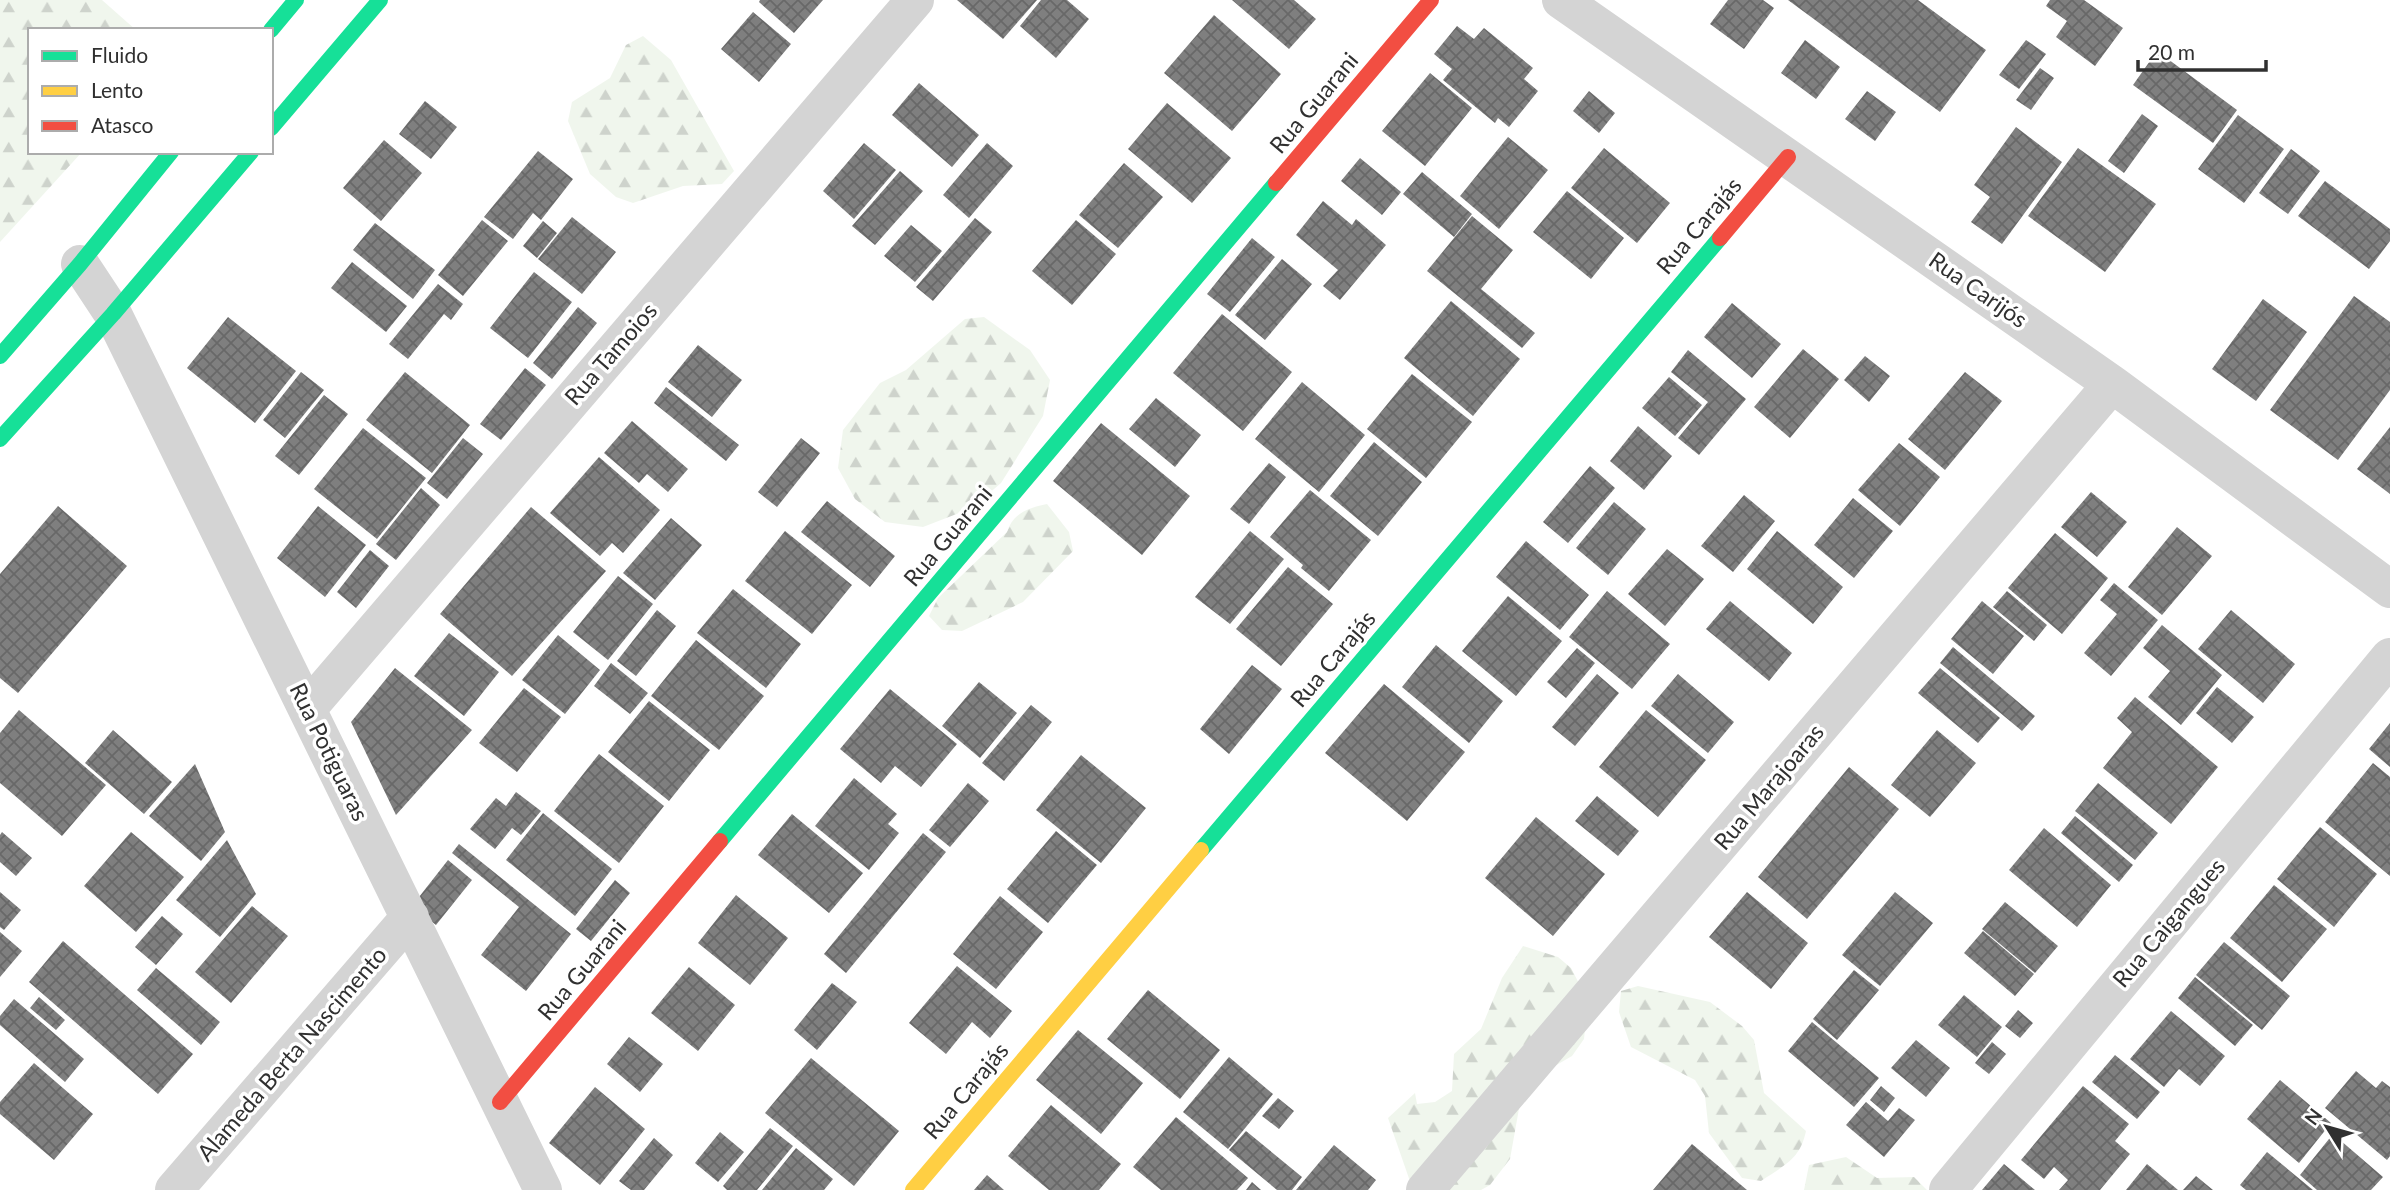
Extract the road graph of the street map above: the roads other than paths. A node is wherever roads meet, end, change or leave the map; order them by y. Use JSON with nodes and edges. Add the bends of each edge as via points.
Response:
{"nodes":[{"id":1,"x":296,"y":0,"type":"edge"},
{"id":2,"x":380,"y":0,"type":"edge"},
{"id":3,"x":915,"y":0,"type":"edge"},
{"id":4,"x":1431,"y":0,"type":"edge"},
{"id":5,"x":1561,"y":0,"type":"edge"},
{"id":6,"x":273,"y":28,"type":"edge"},
{"id":7,"x":273,"y":126,"type":"edge"},
{"id":8,"x":169,"y":154,"type":"edge"},
{"id":9,"x":248,"y":154,"type":"edge"},
{"id":10,"x":1788,"y":157,"type":"junction"},
{"id":11,"x":80,"y":264,"type":"junction"},
{"id":12,"x":113,"y":314,"type":"junction"},
{"id":13,"x":0,"y":356,"type":"edge"},
{"id":14,"x":2112,"y":384,"type":"junction"},
{"id":15,"x":0,"y":439,"type":"edge"},
{"id":16,"x":2390,"y":589,"type":"edge"},
{"id":17,"x":2390,"y":657,"type":"edge"},
{"id":18,"x":308,"y":708,"type":"junction"},
{"id":19,"x":410,"y":918,"type":"junction"},
{"id":20,"x":500,"y":1102,"type":"junction"},
{"id":21,"x":174,"y":1190,"type":"edge"},
{"id":22,"x":543,"y":1190,"type":"edge"},
{"id":23,"x":913,"y":1190,"type":"edge"},
{"id":24,"x":1425,"y":1190,"type":"edge"},
{"id":25,"x":1948,"y":1190,"type":"edge"}],
"edges":[{"from":1,"to":6,"type":"street"},
{"from":2,"to":7,"type":"street"},
{"from":3,"to":18,"type":"street","name":"Rua Tamoios"},
{"from":4,"to":20,"type":"street","name":"Rua Guarani"},
{"from":5,"to":10,"type":"street","name":"Rua Carijós"},
{"from":8,"to":11,"type":"street"},
{"from":9,"to":12,"type":"street"},
{"from":10,"to":14,"type":"street","name":"Rua Carijós"},
{"from":10,"to":23,"type":"street","name":"Rua Carajás"},
{"from":11,"to":12,"type":"street","name":"Rua Potiguaras"},
{"from":11,"to":13,"type":"street"},
{"from":12,"to":15,"type":"street"},
{"from":12,"to":18,"type":"street","name":"Rua Potiguaras"},
{"from":14,"to":16,"type":"street","name":"Rua Carijós"},
{"from":14,"to":24,"type":"street","name":"Rua Marajoaras"},
{"from":17,"to":25,"type":"street","name":"Rua Caigangues"},
{"from":18,"to":19,"type":"street","name":"Rua Potiguaras"},
{"from":19,"to":20,"type":"street","name":"Rua Potiguaras"},
{"from":19,"to":21,"type":"street","name":"Alameda Berta Nascimento"},
{"from":20,"to":22,"type":"street","name":"Rua Potiguaras"}]}
